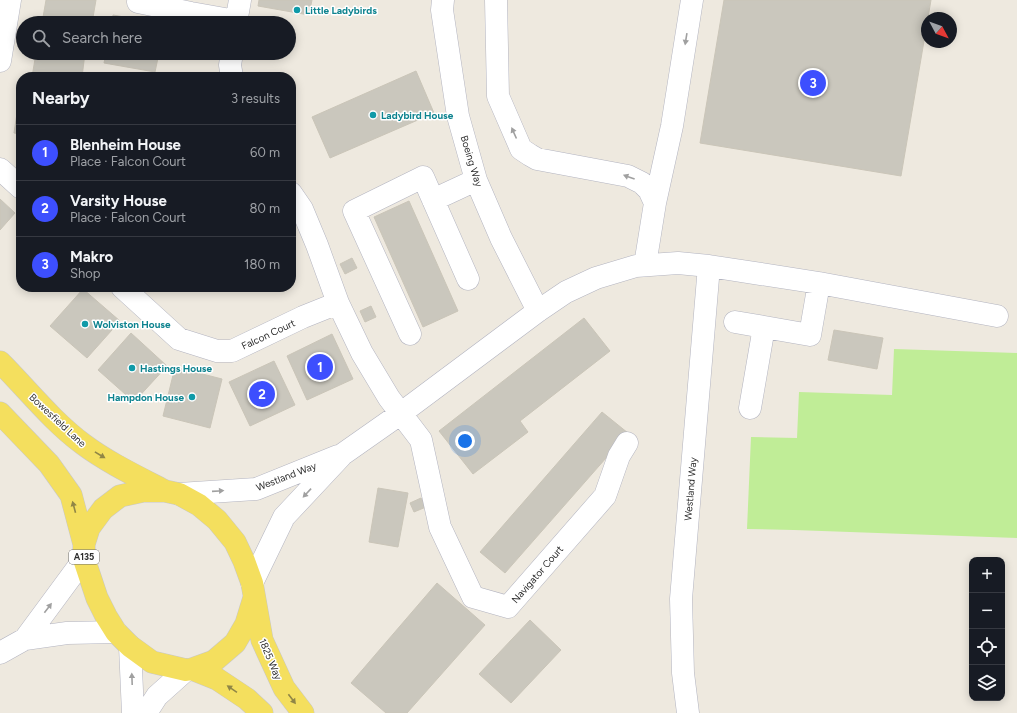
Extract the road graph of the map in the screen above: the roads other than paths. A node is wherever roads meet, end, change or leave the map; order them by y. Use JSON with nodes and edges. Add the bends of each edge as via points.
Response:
{"nodes":[{"id":1,"x":10,"y":0,"type":"edge"},
{"id":2,"x":443,"y":0,"type":"edge"},
{"id":3,"x":496,"y":0,"type":"edge"},
{"id":4,"x":692,"y":0,"type":"edge"},
{"id":5,"x":138,"y":2,"type":"dead end"},
{"id":6,"x":237,"y":15,"type":"edge"},
{"id":7,"x":231,"y":60,"type":"edge"},
{"id":8,"x":0,"y":61,"type":"edge"},
{"id":9,"x":231,"y":72,"type":"edge"},
{"id":10,"x":0,"y":169,"type":"edge"},
{"id":11,"x":476,"y":180,"type":"junction"},
{"id":12,"x":16,"y":183,"type":"edge"},
{"id":13,"x":296,"y":200,"type":"edge"},
{"id":14,"x":433,"y":200,"type":"junction"},
{"id":15,"x":655,"y":203,"type":"junction"},
{"id":16,"x":645,"y":266,"type":"junction"},
{"id":17,"x":709,"y":266,"type":"junction"},
{"id":18,"x":468,"y":279,"type":"dead end"},
{"id":19,"x":819,"y":283,"type":"junction"},
{"id":20,"x":127,"y":292,"type":"edge"},
{"id":21,"x":338,"y":303,"type":"junction"},
{"id":22,"x":538,"y":311,"type":"junction"},
{"id":23,"x":997,"y":316,"type":"dead end"},
{"id":24,"x":735,"y":322,"type":"dead end"},
{"id":25,"x":764,"y":327,"type":"junction"},
{"id":26,"x":410,"y":334,"type":"dead end"},
{"id":27,"x":0,"y":362,"type":"edge"},
{"id":28,"x":750,"y":408,"type":"dead end"},
{"id":29,"x":0,"y":413,"type":"edge"},
{"id":30,"x":400,"y":414,"type":"junction"},
{"id":31,"x":627,"y":443,"type":"dead end"},
{"id":32,"x":343,"y":454,"type":"junction"},
{"id":33,"x":172,"y":493,"type":"junction"},
{"id":34,"x":84,"y":552,"type":"junction"},
{"id":35,"x":253,"y":591,"type":"junction"},
{"id":36,"x":25,"y":639,"type":"junction"},
{"id":37,"x":123,"y":639,"type":"junction"},
{"id":38,"x":0,"y":653,"type":"edge"},
{"id":39,"x":189,"y":669,"type":"junction"},
{"id":40,"x":133,"y":713,"type":"edge"},
{"id":41,"x":146,"y":713,"type":"edge"},
{"id":42,"x":262,"y":713,"type":"edge"},
{"id":43,"x":303,"y":713,"type":"edge"},
{"id":44,"x":688,"y":713,"type":"edge"}],
"edges":[{"from":1,"to":8,"type":"street"},
{"from":2,"to":11,"type":"street","name":"Boeing Way","via":[[442,10],[458,116]]},
{"from":15,"to":3,"type":"street","one_way":true,"via":[[649,190],[628,176],[537,159],[521,149],[498,96]]},
{"from":4,"to":15,"type":"street","one_way":true,"via":[[672,126]]},
{"from":5,"to":6,"type":"street","via":[[191,14]]},
{"from":7,"to":9,"type":"street"},
{"from":10,"to":12,"type":"street"},
{"from":11,"to":14,"type":"street"},
{"from":11,"to":22,"type":"street","name":"Boeing Way","via":[[501,238]]},
{"from":13,"to":21,"type":"street","via":[[314,238]]},
{"from":14,"to":18,"type":"street"},
{"from":14,"to":26,"type":"street","via":[[423,177],[354,211]]},
{"from":15,"to":16,"type":"street"},
{"from":16,"to":17,"type":"street","name":"Westland Way","via":[[678,263]]},
{"from":16,"to":22,"type":"street","name":"Westland Way","via":[[636,266],[596,278],[566,292]]},
{"from":17,"to":19,"type":"street","name":"Westland Way"},
{"from":17,"to":44,"type":"street","name":"Westland Way","via":[[680,599],[683,673]]},
{"from":19,"to":23,"type":"street","name":"Westland Way"},
{"from":19,"to":25,"type":"street","via":[[810,335]]},
{"from":20,"to":21,"type":"street","name":"Falcon Court","via":[[179,339],[217,351],[232,351]]},
{"from":21,"to":30,"type":"street","via":[[362,353]]},
{"from":22,"to":30,"type":"street","name":"Westland Way"},
{"from":24,"to":25,"type":"street"},
{"from":25,"to":28,"type":"street"},
{"from":27,"to":33,"type":"main road","name":"Bowesfield Lane","number":"A135","one_way":true,"via":[[43,409],[83,444],[120,467]]},
{"from":34,"to":29,"type":"main road","number":"A135","one_way":true,"via":[[71,495],[49,464]]},
{"from":30,"to":31,"type":"street","name":"Navigator Court","via":[[421,440],[440,527],[473,597],[508,607],[605,496]]},
{"from":30,"to":32,"type":"street","name":"Westland Way"},
{"from":33,"to":32,"type":"street","name":"Westland Way","one_way":true,"via":[[256,489]]},
{"from":32,"to":35,"type":"street","name":"Westland Way","one_way":true,"via":[[284,517]]},
{"from":33,"to":34,"type":"main road","number":"A135","via":[[143,491],[120,496],[103,509],[89,528]]},
{"from":33,"to":35,"type":"main road","number":"A135","via":[[198,505],[217,520],[235,542]]},
{"from":36,"to":34,"type":"street","one_way":true},
{"from":34,"to":37,"type":"main road","number":"A135","via":[[97,598],[106,616]]},
{"from":35,"to":39,"type":"main road","via":[[246,624],[235,643],[214,661]]},
{"from":35,"to":43,"type":"main road","name":"1825 Way","number":"A135","one_way":true,"via":[[262,640],[284,688]]},
{"from":36,"to":37,"type":"street","via":[[67,633]]},
{"from":36,"to":38,"type":"street"},
{"from":37,"to":39,"type":"main road","number":"A135","via":[[152,662]]},
{"from":40,"to":37,"type":"street","one_way":true},
{"from":39,"to":41,"type":"street","via":[[157,696]]},
{"from":42,"to":39,"type":"main road","number":"A135","one_way":true,"via":[[247,699],[217,679]]}]}
